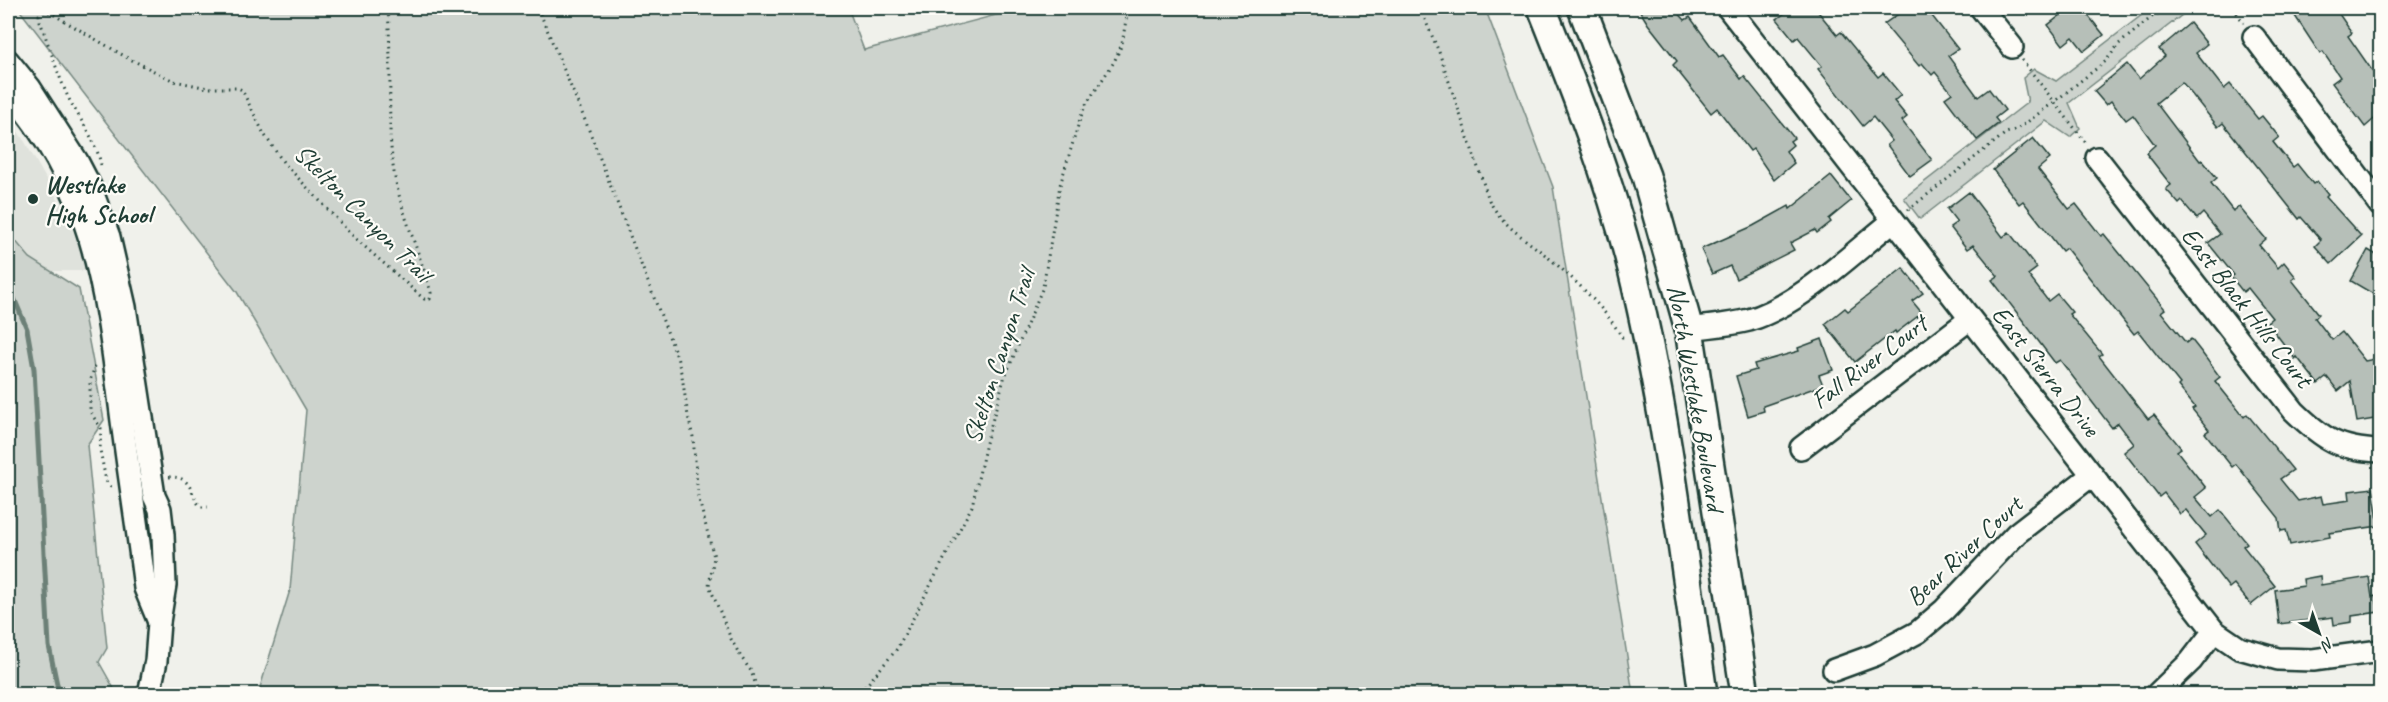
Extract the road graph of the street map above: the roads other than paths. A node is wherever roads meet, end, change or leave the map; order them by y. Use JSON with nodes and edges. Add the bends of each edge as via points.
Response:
{"nodes":[{"id":1,"x":1542,"y":8,"type":"edge"},
{"id":2,"x":1582,"y":8,"type":"edge"},
{"id":3,"x":1728,"y":8,"type":"edge"},
{"id":4,"x":1981,"y":8,"type":"edge"},
{"id":5,"x":2254,"y":37,"type":"dead end"},
{"id":6,"x":2012,"y":47,"type":"road end"},
{"id":7,"x":8,"y":61,"type":"edge"},
{"id":8,"x":8,"y":90,"type":"edge"},
{"id":9,"x":2097,"y":158,"type":"road end"},
{"id":10,"x":2380,"y":205,"type":"edge"},
{"id":11,"x":1893,"y":221,"type":"junction"},
{"id":12,"x":1970,"y":319,"type":"junction"},
{"id":13,"x":1689,"y":329,"type":"junction"},
{"id":14,"x":132,"y":418,"type":"junction"},
{"id":15,"x":1801,"y":448,"type":"dead end"},
{"id":16,"x":2380,"y":451,"type":"edge"},
{"id":17,"x":2092,"y":475,"type":"junction"},
{"id":18,"x":159,"y":622,"type":"junction"},
{"id":19,"x":2214,"y":631,"type":"junction"},
{"id":20,"x":2380,"y":651,"type":"edge"},
{"id":21,"x":1834,"y":670,"type":"dead end"},
{"id":22,"x":149,"y":694,"type":"edge"},
{"id":23,"x":1703,"y":694,"type":"edge"},
{"id":24,"x":1745,"y":694,"type":"edge"},
{"id":25,"x":2157,"y":694,"type":"edge"}],
"edges":[{"from":1,"to":23,"type":"main road","name":"North Westlake Boulevard","via":[[1603,170],[1632,268],[1667,437]]},
{"from":2,"to":13,"type":"main road","name":"North Westlake Boulevard","via":[[1646,176]]},
{"from":3,"to":11,"type":"street","name":"East Sierra Drive"},
{"from":4,"to":6,"type":"street"},
{"from":5,"to":10,"type":"street"},
{"from":7,"to":14,"type":"street","via":[[61,134],[90,186],[109,237],[118,273]]},
{"from":8,"to":14,"type":"street","via":[[51,150],[93,243]]},
{"from":9,"to":16,"type":"street","name":"East Black Hills Court","via":[[2294,411],[2318,434],[2340,445]]},
{"from":11,"to":12,"type":"street","name":"East Sierra Drive"},
{"from":11,"to":13,"type":"street","via":[[1781,308],[1748,320]]},
{"from":12,"to":15,"type":"street","name":"Fall River Court"},
{"from":12,"to":17,"type":"street","name":"East Sierra Drive"},
{"from":13,"to":24,"type":"main road","name":"North Westlake Boulevard"},
{"from":14,"to":18,"type":"street","via":[[132,496],[145,588]]},
{"from":14,"to":18,"type":"street","via":[[160,509],[165,585]]},
{"from":17,"to":19,"type":"street","name":"East Sierra Drive"},
{"from":17,"to":21,"type":"street","name":"Bear River Court","via":[[2017,533],[1918,632]]},
{"from":18,"to":22,"type":"street"},
{"from":19,"to":20,"type":"street","name":"East Sierra Drive","via":[[2239,648],[2286,660]]},
{"from":19,"to":25,"type":"street","via":[[2191,661]]}]}
